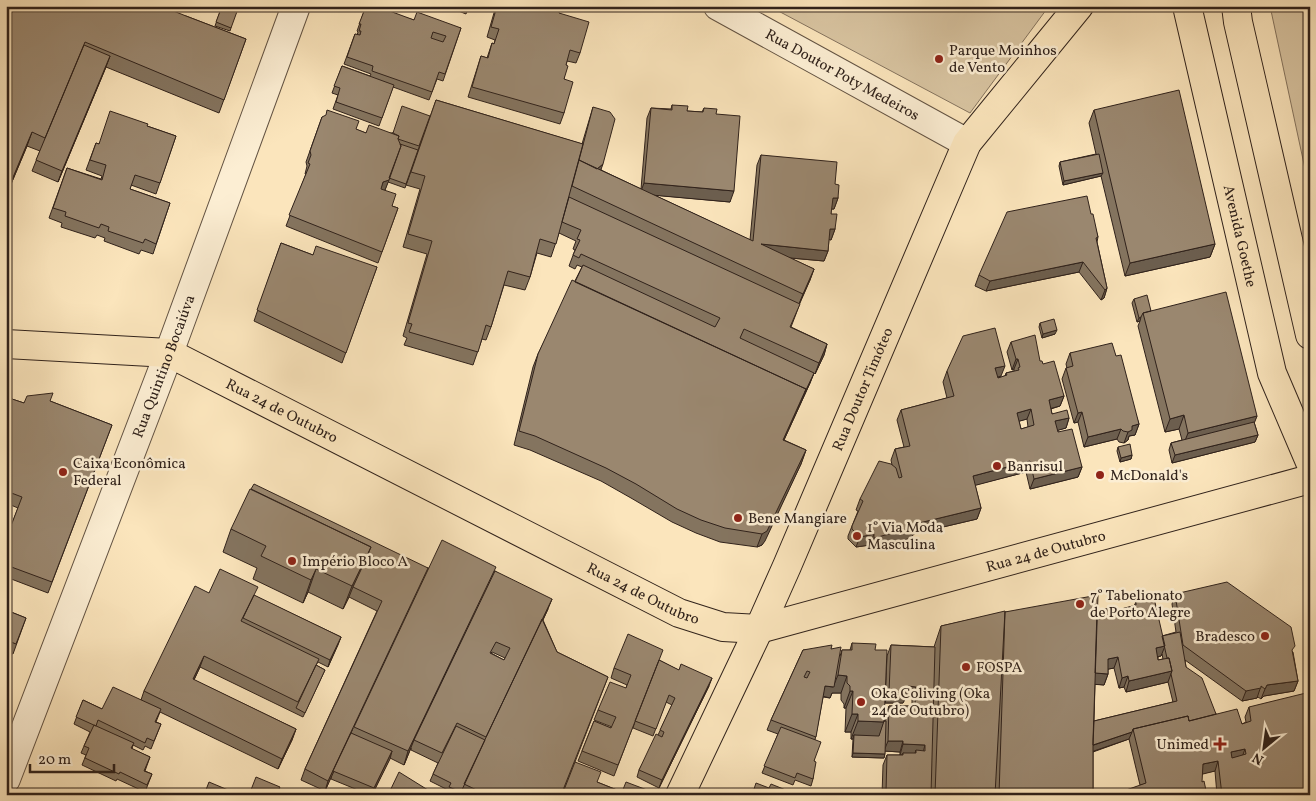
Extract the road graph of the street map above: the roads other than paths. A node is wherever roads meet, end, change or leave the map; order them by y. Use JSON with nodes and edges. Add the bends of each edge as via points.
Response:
{"nodes":[{"id":1,"x":296,"y":6,"type":"edge"},
{"id":2,"x":718,"y":6,"type":"edge"},
{"id":3,"x":1078,"y":6,"type":"edge"},
{"id":4,"x":1187,"y":6,"type":"edge"},
{"id":5,"x":1236,"y":6,"type":"edge"},
{"id":6,"x":967,"y":143,"type":"junction"},
{"id":7,"x":1310,"y":335,"type":"edge"},
{"id":8,"x":6,"y":344,"type":"edge"},
{"id":9,"x":169,"y":353,"type":"junction"},
{"id":10,"x":1310,"y":462,"type":"edge"},
{"id":11,"x":1310,"y":479,"type":"edge"},
{"id":12,"x":759,"y":629,"type":"junction"},
{"id":13,"x":6,"y":779,"type":"edge"},
{"id":14,"x":680,"y":795,"type":"edge"}],
"edges":[{"from":1,"to":9,"type":"street","name":"Rua Quintino Bocaiúva"},
{"from":2,"to":6,"type":"street","name":"Rua Doutor Poty Medeiros"},
{"from":3,"to":6,"type":"main road","name":"Rua Doutor Timóteo"},
{"from":4,"to":10,"type":"main road","name":"Avenida Goethe","via":[[1272,373]]},
{"from":5,"to":7,"type":"main road"},
{"from":6,"to":12,"type":"main road","name":"Rua Doutor Timóteo"},
{"from":8,"to":9,"type":"main road","name":"Rua 24 de Outubro"},
{"from":9,"to":12,"type":"main road","name":"Rua 24 de Outubro","via":[[679,613],[723,627]]},
{"from":9,"to":13,"type":"street","name":"Rua Quintino Bocaiúva"},
{"from":11,"to":12,"type":"main road","name":"Rua 24 de Outubro"},
{"from":12,"to":14,"type":"main road","name":"Rua Doutor Timóteo"}]}
